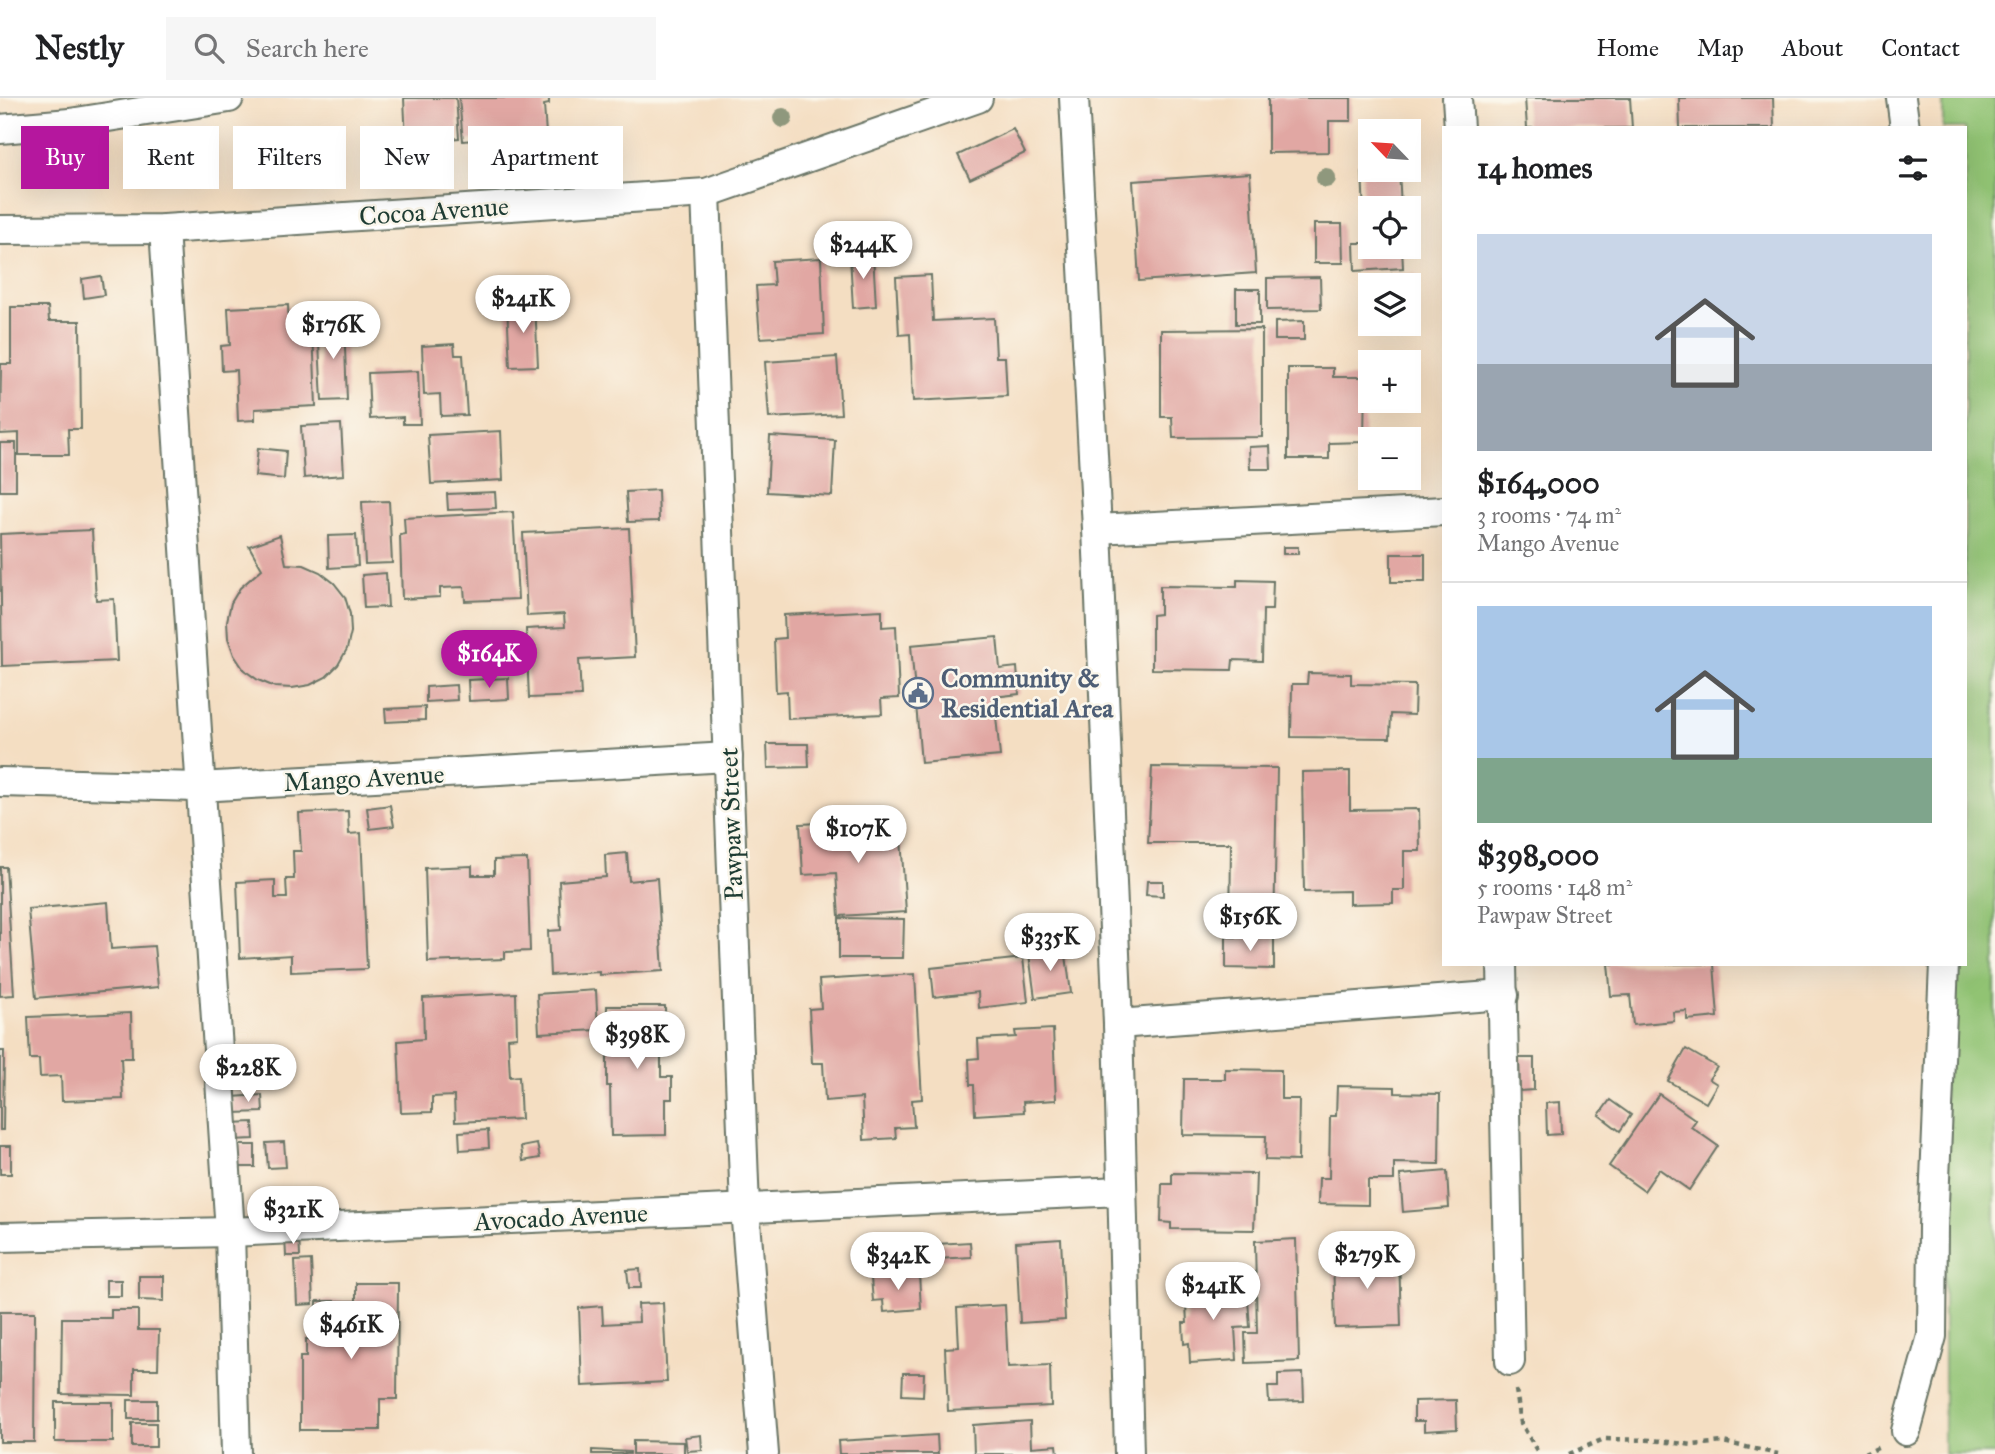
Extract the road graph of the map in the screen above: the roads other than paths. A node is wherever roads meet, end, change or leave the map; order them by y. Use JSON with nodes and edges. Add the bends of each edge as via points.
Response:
{"nodes":[{"id":1,"x":229,"y":98,"type":"edge"},
{"id":2,"x":978,"y":98,"type":"edge"},
{"id":3,"x":1074,"y":98,"type":"edge"},
{"id":4,"x":1457,"y":98,"type":"edge"},
{"id":5,"x":1901,"y":98,"type":"edge"},
{"id":6,"x":1459,"y":126,"type":"edge"},
{"id":7,"x":1905,"y":126,"type":"edge"},
{"id":8,"x":0,"y":129,"type":"edge"},
{"id":9,"x":706,"y":193,"type":"junction"},
{"id":10,"x":164,"y":229,"type":"junction"},
{"id":11,"x":0,"y":230,"type":"edge"},
{"id":12,"x":1442,"y":511,"type":"edge"},
{"id":13,"x":1097,"y":529,"type":"junction"},
{"id":14,"x":728,"y":757,"type":"junction"},
{"id":15,"x":0,"y":782,"type":"edge"},
{"id":16,"x":199,"y":788,"type":"junction"},
{"id":17,"x":1502,"y":966,"type":"edge"},
{"id":18,"x":1944,"y":966,"type":"edge"},
{"id":19,"x":1504,"y":995,"type":"junction"},
{"id":20,"x":1118,"y":1024,"type":"junction"},
{"id":21,"x":1121,"y":1191,"type":"junction"},
{"id":22,"x":745,"y":1208,"type":"junction"},
{"id":23,"x":230,"y":1232,"type":"junction"},
{"id":24,"x":0,"y":1237,"type":"edge"},
{"id":25,"x":1510,"y":1361,"type":"road end"},
{"id":26,"x":1906,"y":1431,"type":"dead end"},
{"id":27,"x":236,"y":1454,"type":"edge"},
{"id":28,"x":764,"y":1454,"type":"edge"},
{"id":29,"x":1129,"y":1454,"type":"edge"}],
"edges":[{"from":1,"to":8,"type":"street"},
{"from":2,"to":9,"type":"street","name":"Cocoa Avenue"},
{"from":3,"to":13,"type":"street"},
{"from":4,"to":6,"type":"street"},
{"from":5,"to":7,"type":"street"},
{"from":9,"to":10,"type":"street","name":"Cocoa Avenue"},
{"from":9,"to":14,"type":"street","name":"Pawpaw Street"},
{"from":10,"to":11,"type":"street","name":"Cocoa Avenue"},
{"from":10,"to":16,"type":"street"},
{"from":12,"to":13,"type":"street"},
{"from":13,"to":20,"type":"street"},
{"from":14,"to":16,"type":"street","name":"Mango Avenue"},
{"from":14,"to":22,"type":"street","name":"Pawpaw Street"},
{"from":15,"to":16,"type":"street","name":"Mango Avenue"},
{"from":16,"to":23,"type":"street"},
{"from":17,"to":19,"type":"street"},
{"from":18,"to":26,"type":"street","via":[[1932,1336]]},
{"from":19,"to":20,"type":"street"},
{"from":19,"to":25,"type":"street"},
{"from":20,"to":21,"type":"street"},
{"from":21,"to":22,"type":"street","name":"Avocado Avenue"},
{"from":21,"to":29,"type":"street"},
{"from":22,"to":23,"type":"street","name":"Avocado Avenue"},
{"from":22,"to":28,"type":"street","name":"Pawpaw Street"},
{"from":23,"to":24,"type":"street","name":"Avocado Avenue"},
{"from":23,"to":27,"type":"street"}]}
